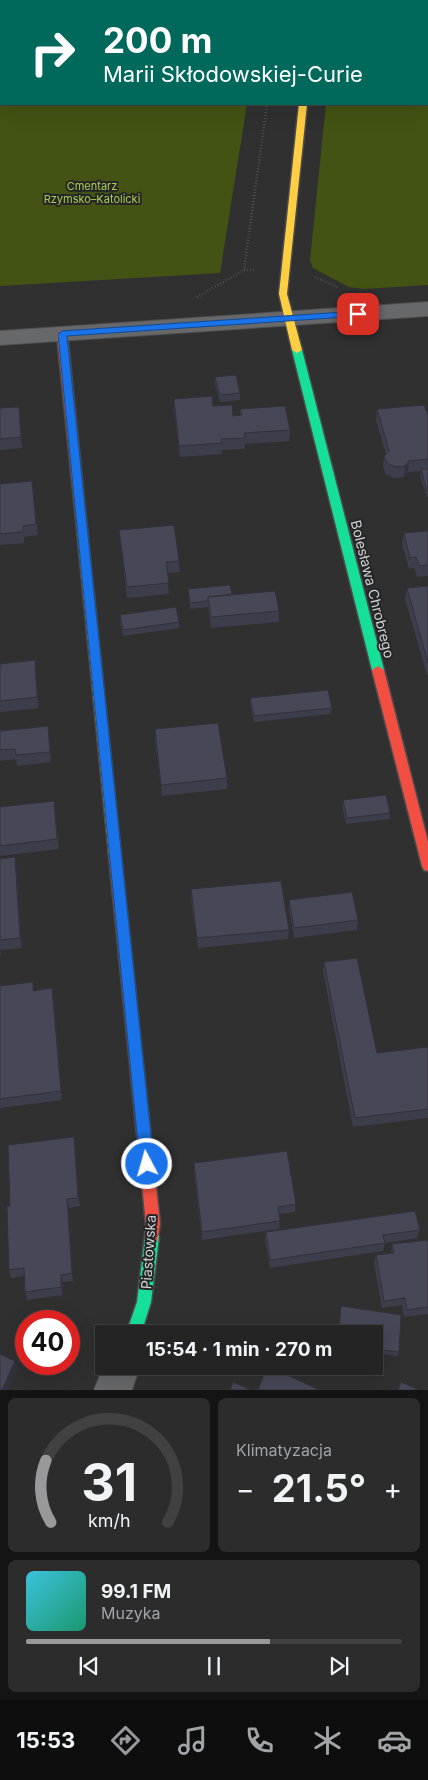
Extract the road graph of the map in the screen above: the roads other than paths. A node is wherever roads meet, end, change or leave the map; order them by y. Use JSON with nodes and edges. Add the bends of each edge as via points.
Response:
{"nodes":[{"id":1,"x":303,"y":105,"type":"edge"},
{"id":2,"x":428,"y":309,"type":"edge"},
{"id":3,"x":289,"y":318,"type":"junction"},
{"id":4,"x":62,"y":334,"type":"junction"},
{"id":5,"x":0,"y":338,"type":"edge"},
{"id":6,"x":428,"y":866,"type":"edge"},
{"id":7,"x":136,"y":1325,"type":"edge"},
{"id":8,"x":119,"y":1375,"type":"edge"},
{"id":9,"x":113,"y":1390,"type":"edge"}],
"edges":[{"from":1,"to":3,"type":"street","name":"Bolesława Chrobrego","via":[[284,271],[283,294]]},
{"from":2,"to":3,"type":"street"},
{"from":3,"to":4,"type":"street"},
{"from":3,"to":6,"type":"street","name":"Bolesława Chrobrego"},
{"from":4,"to":5,"type":"street"},
{"from":4,"to":7,"type":"street","name":"Piastowska","via":[[153,1224],[144,1302]]},
{"from":8,"to":9,"type":"street"}]}
